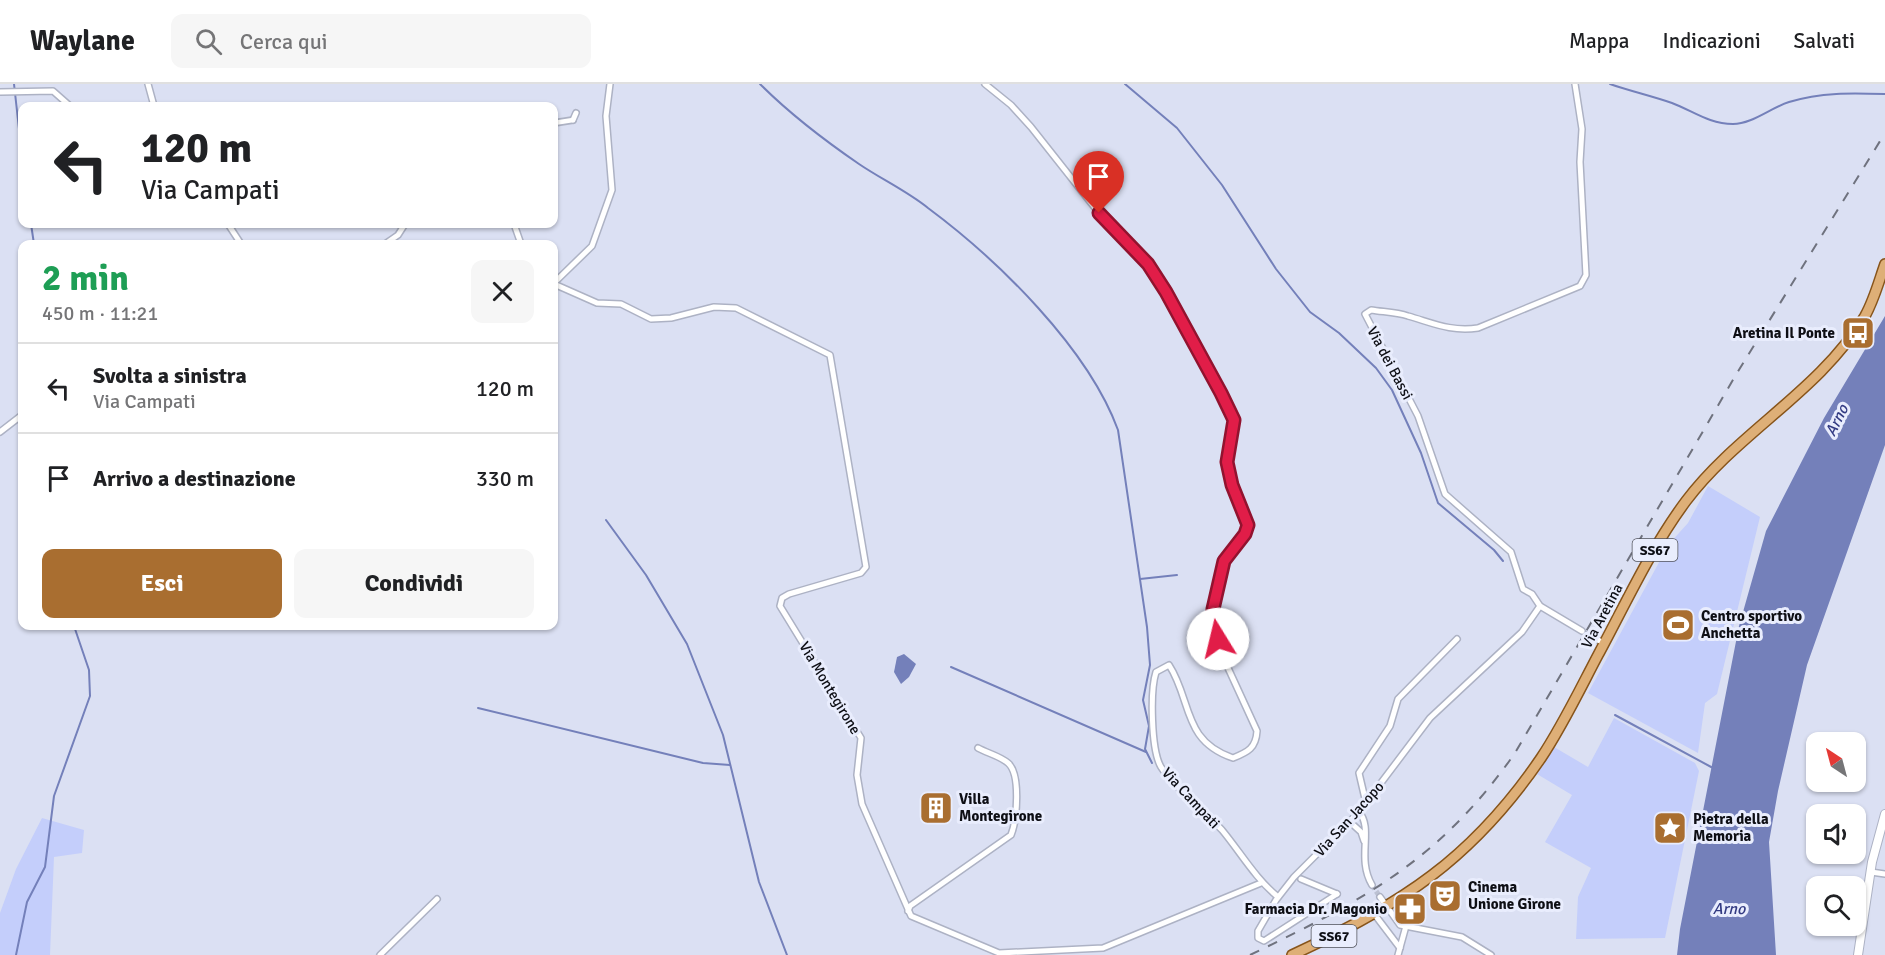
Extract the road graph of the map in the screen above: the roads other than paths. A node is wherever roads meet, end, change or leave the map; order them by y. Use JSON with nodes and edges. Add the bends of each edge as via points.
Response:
{"nodes":[{"id":1,"x":148,"y":84,"type":"edge"},
{"id":2,"x":610,"y":84,"type":"edge"},
{"id":3,"x":986,"y":84,"type":"edge"},
{"id":4,"x":1575,"y":84,"type":"edge"},
{"id":5,"x":0,"y":92,"type":"edge"},
{"id":6,"x":65,"y":102,"type":"edge"},
{"id":7,"x":153,"y":102,"type":"edge"},
{"id":8,"x":576,"y":113,"type":"dead end"},
{"id":9,"x":573,"y":120,"type":"joint"},
{"id":10,"x":558,"y":122,"type":"edge"},
{"id":11,"x":402,"y":228,"type":"edge"},
{"id":12,"x":390,"y":240,"type":"edge"},
{"id":13,"x":1885,"y":264,"type":"edge"},
{"id":14,"x":558,"y":279,"type":"edge"},
{"id":15,"x":558,"y":285,"type":"edge"},
{"id":16,"x":18,"y":419,"type":"edge"},
{"id":17,"x":0,"y":432,"type":"edge"},
{"id":18,"x":1540,"y":606,"type":"junction"},
{"id":19,"x":1582,"y":632,"type":"tunnel mouth"},
{"id":20,"x":1594,"y":638,"type":"tunnel mouth"},
{"id":21,"x":1457,"y":639,"type":"dead end"},
{"id":22,"x":1604,"y":643,"type":"junction"},
{"id":23,"x":978,"y":748,"type":"dead end"},
{"id":24,"x":1366,"y":802,"type":"junction"},
{"id":25,"x":1359,"y":812,"type":"junction"},
{"id":26,"x":1885,"y":814,"type":"edge"},
{"id":27,"x":1350,"y":822,"type":"junction"},
{"id":28,"x":1364,"y":842,"type":"junction"},
{"id":29,"x":1871,"y":872,"type":"junction"},
{"id":30,"x":1885,"y":874,"type":"edge"},
{"id":31,"x":1301,"y":879,"type":"dead end"},
{"id":32,"x":1261,"y":883,"type":"junction"},
{"id":33,"x":1372,"y":885,"type":"tunnel mouth"},
{"id":34,"x":1278,"y":897,"type":"junction"},
{"id":35,"x":1380,"y":897,"type":"tunnel mouth"},
{"id":36,"x":437,"y":899,"type":"dead end"},
{"id":37,"x":1387,"y":908,"type":"junction"},
{"id":38,"x":908,"y":911,"type":"junction"},
{"id":39,"x":1375,"y":915,"type":"junction"},
{"id":40,"x":1406,"y":926,"type":"junction"},
{"id":41,"x":1400,"y":948,"type":"junction"},
{"id":42,"x":380,"y":955,"type":"edge"},
{"id":43,"x":1292,"y":955,"type":"edge"},
{"id":44,"x":1398,"y":955,"type":"edge"},
{"id":45,"x":1491,"y":955,"type":"edge"},
{"id":46,"x":1858,"y":955,"type":"edge"}],
"edges":[{"from":1,"to":7,"type":"street"},
{"from":2,"to":14,"type":"street","via":[[606,116],[612,190],[592,246]]},
{"from":3,"to":32,"type":"street","name":"Via Campati","via":[[1031,127],[1099,213],[1148,264],[1234,420],[1227,462],[1248,525],[1224,561],[1212,621],[1223,657],[1257,731],[1256,742],[1233,758],[1202,738],[1187,714],[1177,678],[1169,665],[1156,672],[1153,682],[1155,748],[1161,767],[1222,831]]},
{"from":4,"to":18,"type":"street","name":"Via dei Bassi","via":[[1582,129],[1586,275],[1580,286],[1466,330],[1440,327],[1392,312],[1371,310],[1365,315],[1418,416],[1445,495],[1511,552],[1523,589]]},
{"from":5,"to":6,"type":"street","via":[[53,91]]},
{"from":8,"to":9,"type":"street"},
{"from":9,"to":10,"type":"street"},
{"from":11,"to":12,"type":"street"},
{"from":13,"to":22,"type":"main road","name":"Via Aretina","number":"SS67","via":[[1864,317],[1833,357],[1792,400],[1710,471],[1686,501]]},
{"from":15,"to":38,"type":"street","name":"Via Montegirone","via":[[597,303],[621,304],[651,319],[714,307],[736,308],[827,352],[833,360],[866,567],[861,573],[789,594],[782,598],[780,606],[861,738],[857,775],[862,804]]},
{"from":16,"to":17,"type":"street"},
{"from":18,"to":19,"type":"street","name":"Via dei Bassi"},
{"from":18,"to":24,"type":"street","name":"Via San Jacopo","via":[[1522,632],[1430,718]]},
{"from":20,"to":22,"type":"street"},
{"from":21,"to":24,"type":"street","via":[[1398,699],[1390,726],[1359,773]]},
{"from":22,"to":37,"type":"main road","name":"Via Aretina","number":"SS67","via":[[1551,742],[1502,810],[1453,859]]},
{"from":23,"to":38,"type":"street","via":[[1008,763],[1012,769],[1017,812],[1011,835]]},
{"from":24,"to":25,"type":"street","name":"Via San Jacopo"},
{"from":25,"to":27,"type":"street","name":"Via San Jacopo"},
{"from":25,"to":28,"type":"street","via":[[1366,826]]},
{"from":26,"to":29,"type":"main road"},
{"from":27,"to":28,"type":"street","via":[[1361,832]]},
{"from":27,"to":34,"type":"street","name":"Via San Jacopo"},
{"from":28,"to":33,"type":"street","via":[[1364,864]]},
{"from":29,"to":30,"type":"street"},
{"from":29,"to":46,"type":"main road"},
{"from":31,"to":34,"type":"street","name":"Via San Jacopo","via":[[1337,894],[1262,941],[1258,931]]},
{"from":32,"to":34,"type":"street","name":"Via Campati"},
{"from":32,"to":38,"type":"street","via":[[1103,948],[999,953],[917,920]]},
{"from":35,"to":37,"type":"street"},
{"from":36,"to":42,"type":"street"},
{"from":37,"to":39,"type":"main road","name":"Via Aretina","number":"SS67"},
{"from":37,"to":40,"type":"street","via":[[1399,924]]},
{"from":39,"to":41,"type":"street"},
{"from":39,"to":43,"type":"main road","number":"SS67"},
{"from":40,"to":41,"type":"street"},
{"from":40,"to":45,"type":"street","via":[[1465,938]]},
{"from":41,"to":44,"type":"street"}]}
